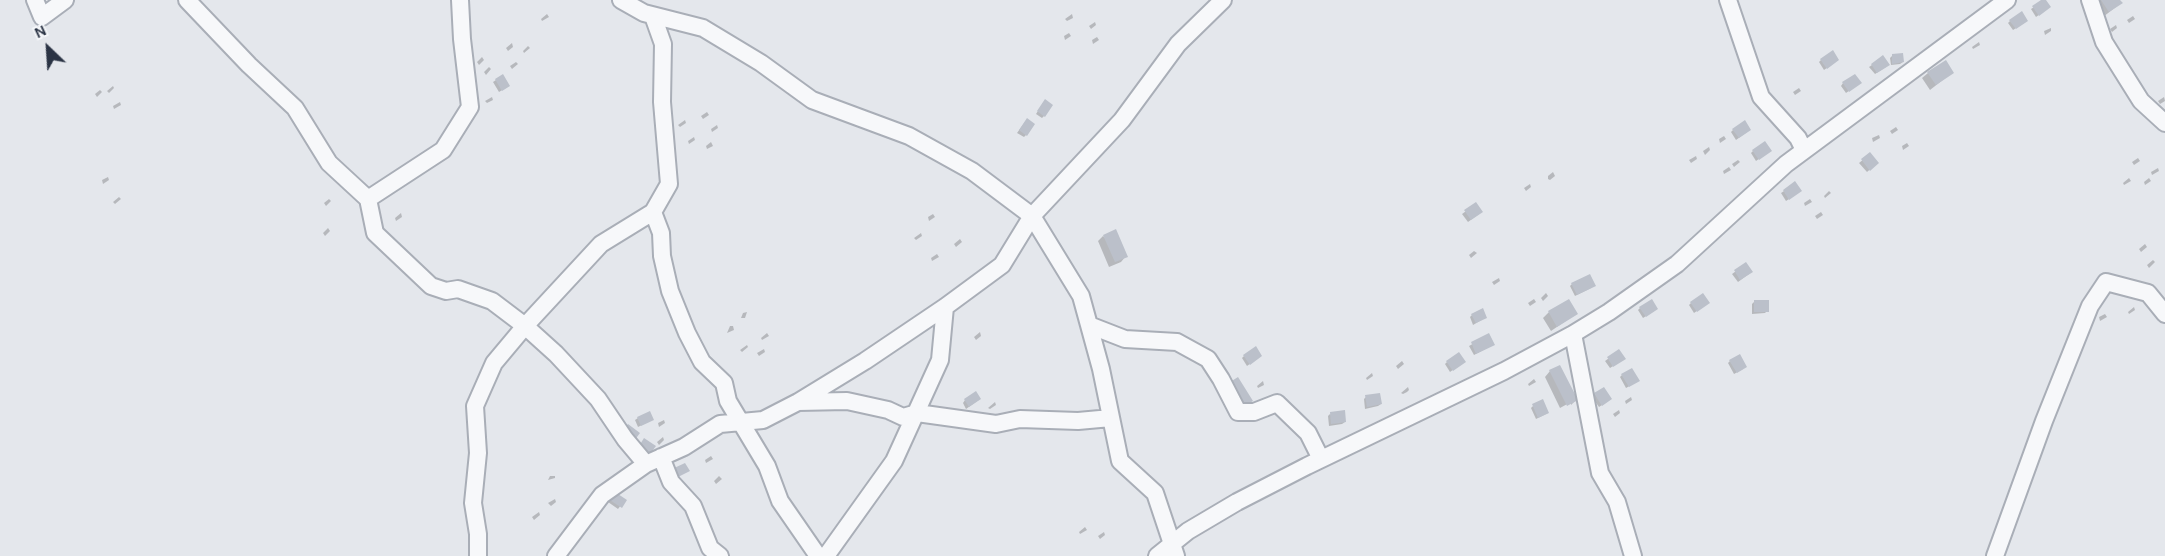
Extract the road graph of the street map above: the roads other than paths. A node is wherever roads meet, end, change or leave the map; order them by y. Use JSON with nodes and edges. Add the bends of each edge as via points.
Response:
{"nodes":[{"id":1,"x":36,"y":0,"type":"edge"},
{"id":2,"x":65,"y":0,"type":"edge"},
{"id":3,"x":187,"y":0,"type":"edge"},
{"id":4,"x":460,"y":0,"type":"edge"},
{"id":5,"x":621,"y":0,"type":"edge"},
{"id":6,"x":1223,"y":0,"type":"edge"},
{"id":7,"x":1728,"y":0,"type":"edge"},
{"id":8,"x":2007,"y":0,"type":"edge"},
{"id":9,"x":2090,"y":0,"type":"edge"},
{"id":10,"x":653,"y":16,"type":"junction"},
{"id":11,"x":2165,"y":123,"type":"edge"},
{"id":12,"x":1804,"y":150,"type":"junction"},
{"id":13,"x":368,"y":199,"type":"junction"},
{"id":14,"x":653,"y":212,"type":"junction"},
{"id":15,"x":1032,"y":216,"type":"junction"},
{"id":16,"x":945,"y":307,"type":"junction"},
{"id":17,"x":2165,"y":314,"type":"edge"},
{"id":18,"x":1089,"y":325,"type":"junction"},
{"id":19,"x":525,"y":326,"type":"junction"},
{"id":20,"x":1573,"y":334,"type":"junction"},
{"id":21,"x":798,"y":402,"type":"junction"},
{"id":22,"x":917,"y":413,"type":"junction"},
{"id":23,"x":1111,"y":418,"type":"junction"},
{"id":24,"x":741,"y":422,"type":"junction"},
{"id":25,"x":1322,"y":459,"type":"junction"},
{"id":26,"x":653,"y":461,"type":"junction"},
{"id":27,"x":1175,"y":549,"type":"edge"},
{"id":28,"x":478,"y":556,"type":"edge"},
{"id":29,"x":556,"y":556,"type":"edge"},
{"id":30,"x":720,"y":556,"type":"edge"},
{"id":31,"x":818,"y":556,"type":"edge"},
{"id":32,"x":826,"y":556,"type":"edge"},
{"id":33,"x":1157,"y":556,"type":"edge"},
{"id":34,"x":1633,"y":556,"type":"edge"},
{"id":35,"x":1995,"y":556,"type":"edge"}],
"edges":[{"from":1,"to":2,"type":"street","via":[[42,17]]},
{"from":3,"to":13,"type":"street","via":[[295,108],[329,163]]},
{"from":4,"to":13,"type":"street","via":[[470,107],[443,150]]},
{"from":5,"to":10,"type":"street"},
{"from":6,"to":15,"type":"street","via":[[1178,44],[1122,120]]},
{"from":7,"to":12,"type":"street","via":[[1761,97]]},
{"from":8,"to":12,"type":"street"},
{"from":9,"to":11,"type":"street","via":[[2104,42],[2141,101]]},
{"from":10,"to":14,"type":"street","via":[[663,44],[662,102],[669,184]]},
{"from":10,"to":15,"type":"street","via":[[703,28],[812,100],[909,136],[972,171]]},
{"from":12,"to":20,"type":"street","via":[[1677,264]]},
{"from":13,"to":19,"type":"street","via":[[375,233],[431,286],[446,291],[458,289],[492,301]]},
{"from":14,"to":19,"type":"street","via":[[601,244]]},
{"from":14,"to":24,"type":"street","via":[[661,233],[670,291],[687,333],[702,362],[724,383],[728,401]]},
{"from":15,"to":16,"type":"street","via":[[1002,264]]},
{"from":15,"to":18,"type":"street","via":[[1081,296]]},
{"from":16,"to":21,"type":"street"},
{"from":16,"to":22,"type":"street","via":[[940,360]]},
{"from":17,"to":35,"type":"street","via":[[2148,293],[2106,282],[2090,306]]},
{"from":18,"to":23,"type":"street"},
{"from":18,"to":25,"type":"street","via":[[1125,339],[1177,342],[1208,359],[1238,412],[1254,412],[1277,403],[1308,433]]},
{"from":19,"to":26,"type":"street","via":[[598,399],[625,439]]},
{"from":19,"to":28,"type":"street","via":[[494,363],[475,406],[478,453],[473,504]]},
{"from":20,"to":25,"type":"street"},
{"from":20,"to":34,"type":"street","via":[[1600,473],[1617,502]]},
{"from":21,"to":22,"type":"street","via":[[847,401],[903,417]]},
{"from":21,"to":24,"type":"street","via":[[763,420]]},
{"from":22,"to":23,"type":"street","via":[[996,424],[1020,419]]},
{"from":22,"to":32,"type":"street","via":[[894,461]]},
{"from":23,"to":27,"type":"street","via":[[1120,461],[1155,493]]},
{"from":24,"to":26,"type":"street","via":[[720,424]]},
{"from":24,"to":31,"type":"street","via":[[767,466],[780,501]]},
{"from":25,"to":27,"type":"street","via":[[1227,508]]},
{"from":26,"to":29,"type":"street","via":[[602,495]]},
{"from":26,"to":30,"type":"street","via":[[693,506],[710,548]]},
{"from":27,"to":33,"type":"street"}]}
